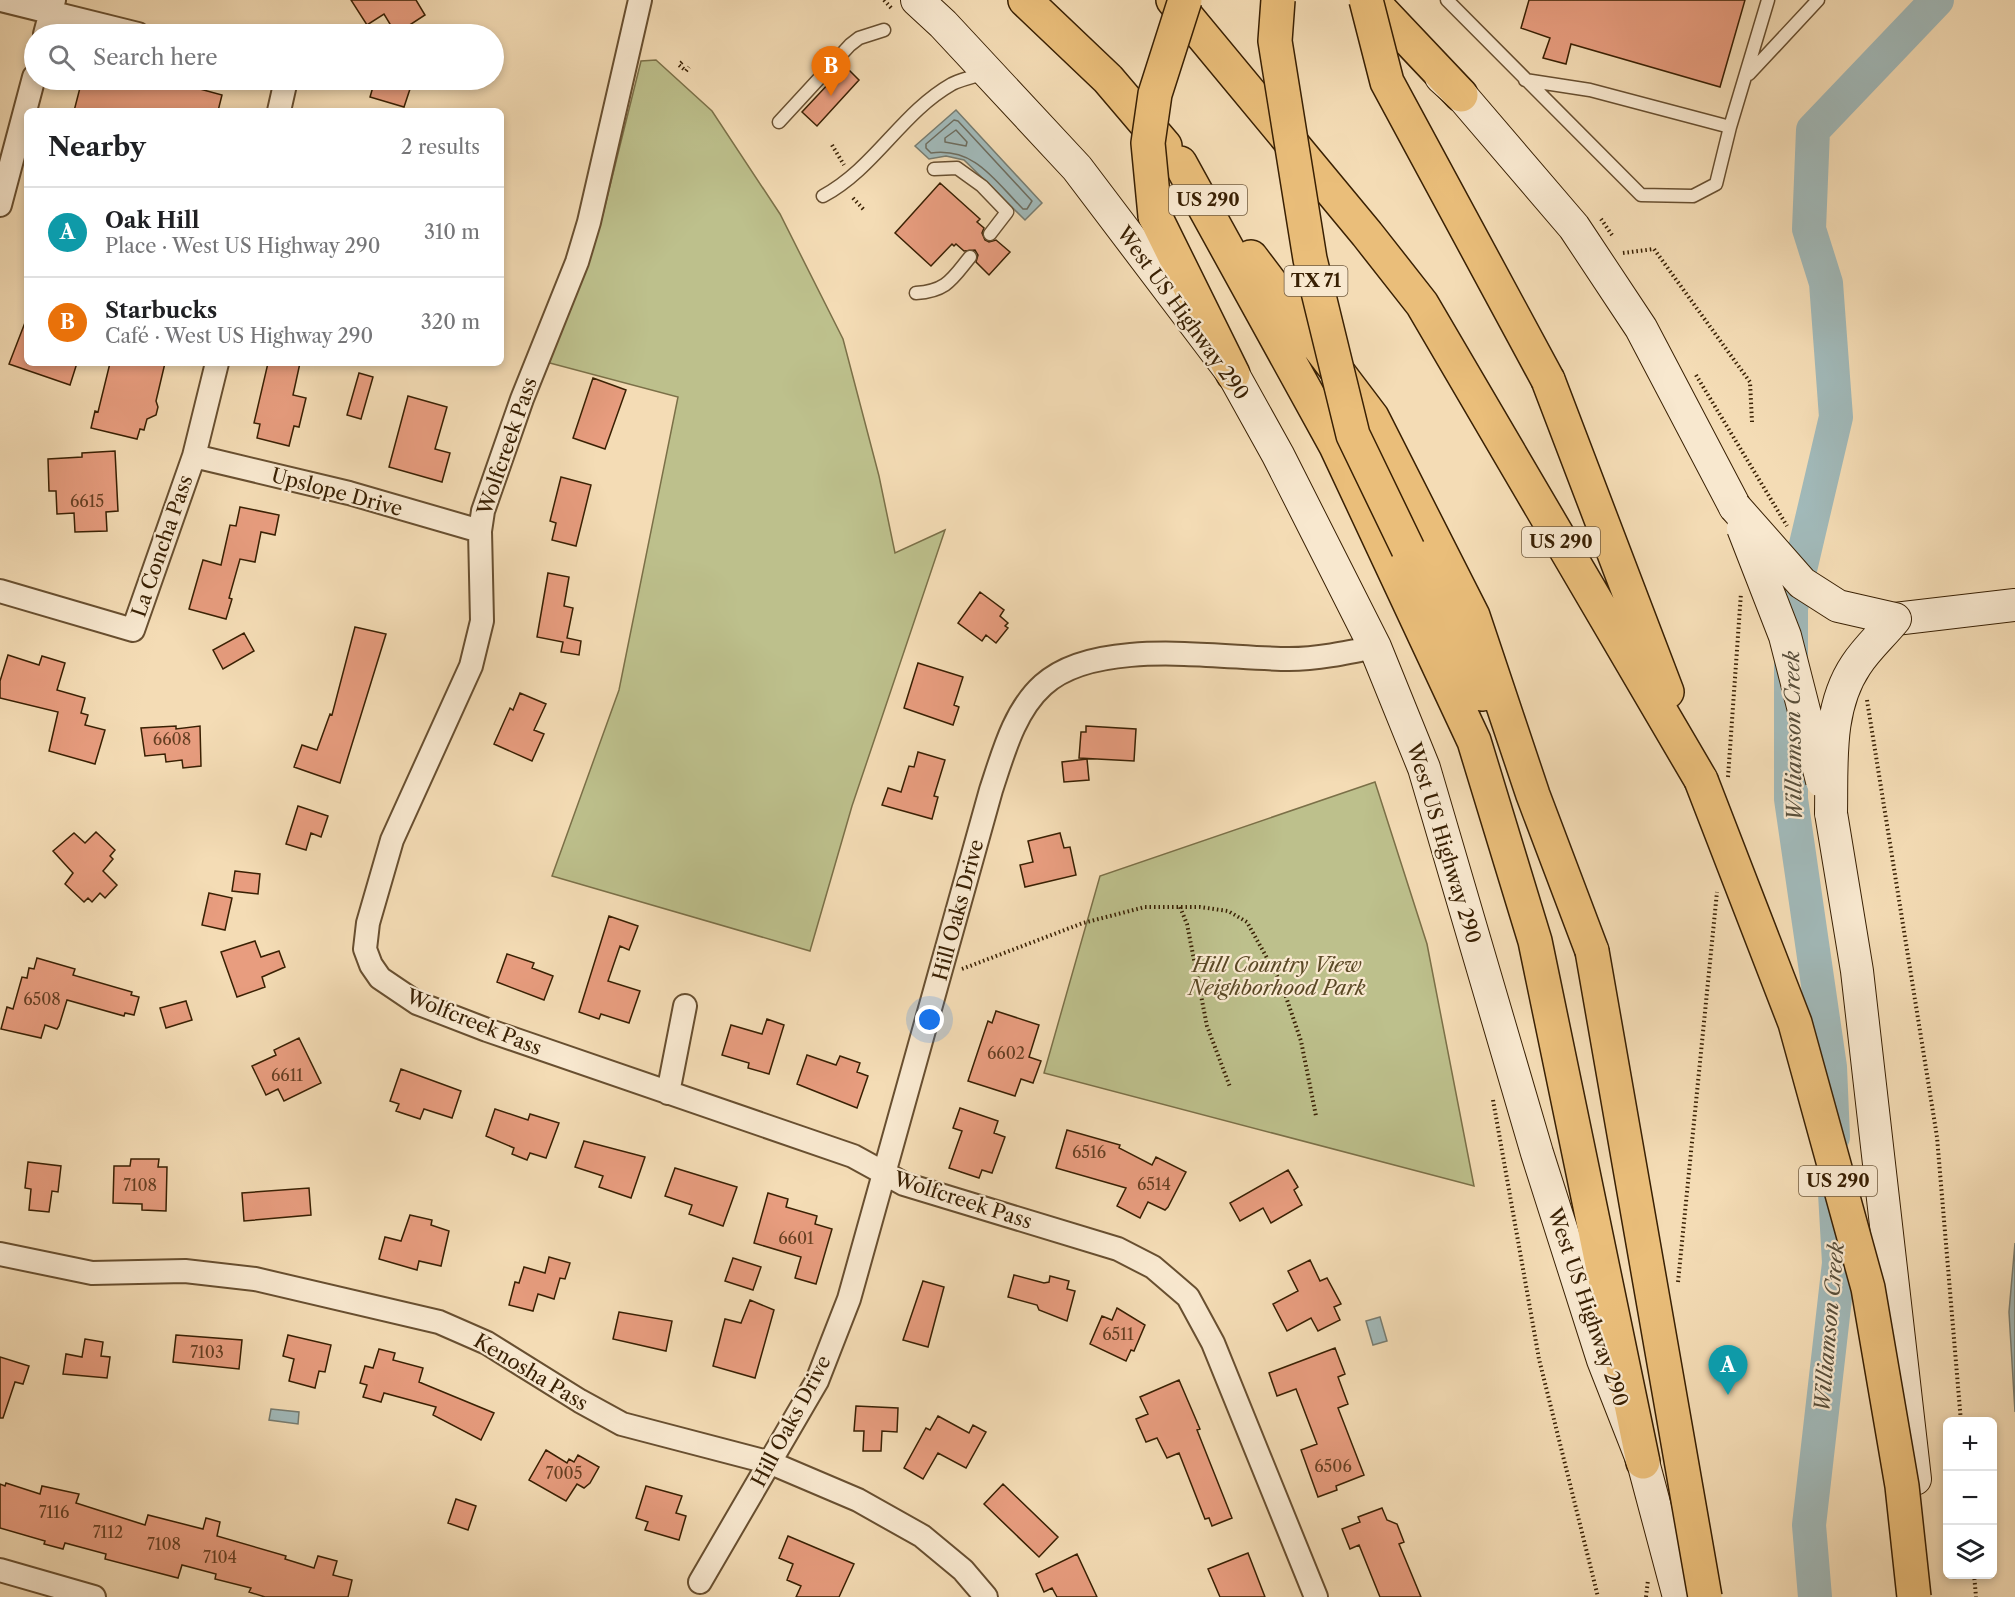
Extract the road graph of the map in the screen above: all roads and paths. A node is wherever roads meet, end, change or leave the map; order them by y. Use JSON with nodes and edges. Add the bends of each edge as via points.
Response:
{"nodes":[{"id":1,"x":1,"y":0,"type":"edge"},
{"id":2,"x":640,"y":0,"type":"edge"},
{"id":3,"x":884,"y":0,"type":"edge"},
{"id":4,"x":1025,"y":0,"type":"edge"},
{"id":5,"x":1173,"y":0,"type":"edge"},
{"id":6,"x":1185,"y":0,"type":"edge"},
{"id":7,"x":1278,"y":0,"type":"edge"},
{"id":8,"x":1354,"y":0,"type":"edge"},
{"id":9,"x":1366,"y":0,"type":"edge"},
{"id":10,"x":1371,"y":0,"type":"edge"},
{"id":11,"x":1447,"y":0,"type":"edge"},
{"id":12,"x":1768,"y":0,"type":"edge"},
{"id":13,"x":1818,"y":0,"type":"edge"},
{"id":14,"x":908,"y":8,"type":"edge"},
{"id":15,"x":50,"y":16,"type":"edge"},
{"id":16,"x":89,"y":24,"type":"edge"},
{"id":17,"x":884,"y":30,"type":"dead end"},
{"id":18,"x":682,"y":62,"type":"dead end"},
{"id":19,"x":689,"y":67,"type":"dead end"},
{"id":20,"x":988,"y":72,"type":"junction"},
{"id":21,"x":1747,"y":76,"type":"junction"},
{"id":22,"x":1525,"y":80,"type":"junction"},
{"id":23,"x":31,"y":90,"type":"edge"},
{"id":24,"x":284,"y":90,"type":"edge"},
{"id":25,"x":1461,"y":95,"type":"junction"},
{"id":26,"x":26,"y":108,"type":"edge"},
{"id":27,"x":280,"y":108,"type":"edge"},
{"id":28,"x":24,"y":115,"type":"edge"},
{"id":29,"x":779,"y":122,"type":"dead end"},
{"id":30,"x":1730,"y":127,"type":"junction"},
{"id":31,"x":832,"y":145,"type":"dead end"},
{"id":32,"x":1180,"y":163,"type":"junction"},
{"id":33,"x":846,"y":168,"type":"dead end"},
{"id":34,"x":934,"y":169,"type":"dead end"},
{"id":35,"x":823,"y":196,"type":"dead end"},
{"id":36,"x":852,"y":198,"type":"dead end"},
{"id":37,"x":0,"y":205,"type":"edge"},
{"id":38,"x":865,"y":211,"type":"dead end"},
{"id":39,"x":990,"y":234,"type":"dead end"},
{"id":40,"x":1623,"y":253,"type":"dead end"},
{"id":41,"x":970,"y":256,"type":"dead end"},
{"id":42,"x":916,"y":293,"type":"dead end"},
{"id":43,"x":216,"y":366,"type":"edge"},
{"id":44,"x":1233,"y":374,"type":"junction"},
{"id":45,"x":1752,"y":422,"type":"dead end"},
{"id":46,"x":194,"y":456,"type":"junction"},
{"id":47,"x":1735,"y":507,"type":"junction"},
{"id":48,"x":480,"y":531,"type":"junction"},
{"id":49,"x":1741,"y":587,"type":"dead end"},
{"id":50,"x":0,"y":591,"type":"edge"},
{"id":51,"x":2015,"y":605,"type":"edge"},
{"id":52,"x":1895,"y":619,"type":"junction"},
{"id":53,"x":1374,"y":647,"type":"junction"},
{"id":54,"x":1714,"y":783,"type":"junction"},
{"id":55,"x":1533,"y":795,"type":"junction"},
{"id":56,"x":1831,"y":813,"type":"junction"},
{"id":57,"x":1718,"y":881,"type":"dead end"},
{"id":58,"x":1180,"y":907,"type":"junction"},
{"id":59,"x":940,"y":977,"type":"junction"},
{"id":60,"x":685,"y":1006,"type":"dead end"},
{"id":61,"x":1230,"y":1087,"type":"dead end"},
{"id":62,"x":1492,"y":1092,"type":"dead end"},
{"id":63,"x":668,"y":1093,"type":"junction"},
{"id":64,"x":1316,"y":1116,"type":"dead end"},
{"id":65,"x":882,"y":1172,"type":"junction"},
{"id":66,"x":0,"y":1254,"type":"edge"},
{"id":67,"x":1677,"y":1283,"type":"dead end"},
{"id":68,"x":1643,"y":1462,"type":"junction"},
{"id":69,"x":771,"y":1463,"type":"junction"},
{"id":70,"x":0,"y":1570,"type":"edge"},
{"id":71,"x":1974,"y":1579,"type":"edge"},
{"id":72,"x":700,"y":1582,"type":"dead end"},
{"id":73,"x":94,"y":1597,"type":"edge"},
{"id":74,"x":986,"y":1597,"type":"edge"},
{"id":75,"x":1316,"y":1597,"type":"edge"},
{"id":76,"x":1598,"y":1597,"type":"edge"},
{"id":77,"x":1679,"y":1597,"type":"edge"},
{"id":78,"x":1705,"y":1597,"type":"edge"},
{"id":79,"x":1914,"y":1597,"type":"edge"},
{"id":80,"x":1929,"y":1597,"type":"edge"},
{"id":81,"x":1976,"y":1597,"type":"edge"}],
"edges":[{"from":1,"to":15,"type":"street"},
{"from":2,"to":48,"type":"street","name":"Wolfcreek Pass","via":[[577,262],[522,399]]},
{"from":3,"to":14,"type":"path"},
{"from":4,"to":32,"type":"main road","number":"US 290","via":[[1108,80]]},
{"from":5,"to":54,"type":"main road","number":"US 290","via":[[1422,304]]},
{"from":6,"to":44,"type":"main road","bridge":true,"via":[[1155,94],[1148,143],[1155,216]]},
{"from":7,"to":55,"type":"main road","number":"TX 71","bridge":true,"via":[[1275,41],[1310,259],[1353,435]]},
{"from":8,"to":25,"type":"main road"},
{"from":9,"to":54,"type":"main road","bridge":true,"via":[[1387,82],[1548,380]]},
{"from":10,"to":25,"type":"main road"},
{"from":11,"to":22,"type":"lane"},
{"from":12,"to":21,"type":"lane"},
{"from":13,"to":21,"type":"lane"},
{"from":14,"to":20,"type":"main road","name":"West US Highway 290"},
{"from":15,"to":16,"type":"street"},
{"from":17,"to":29,"type":"lane","via":[[850,45]]},
{"from":18,"to":19,"type":"path","via":[[679,65],[686,71]]},
{"from":20,"to":35,"type":"lane","via":[[953,83],[919,109],[856,175]]},
{"from":20,"to":44,"type":"main road","name":"West US Highway 290","via":[[1077,168]]},
{"from":21,"to":30,"type":"lane"},
{"from":22,"to":30,"type":"lane","via":[[1590,90]]},
{"from":22,"to":30,"type":"lane","via":[[1641,195],[1693,196],[1716,184]]},
{"from":23,"to":26,"type":"street"},
{"from":24,"to":27,"type":"street"},
{"from":25,"to":47,"type":"main road","via":[[1574,227],[1641,328]]},
{"from":28,"to":37,"type":"street"},
{"from":31,"to":33,"type":"path"},
{"from":32,"to":55,"type":"main road","number":"US 290","via":[[1372,417],[1473,616]]},
{"from":32,"to":68,"type":"main road","via":[[1336,446],[1474,741],[1535,941]]},
{"from":34,"to":39,"type":"lane","via":[[957,168],[982,186],[1007,212]]},
{"from":36,"to":38,"type":"path"},
{"from":40,"to":45,"type":"path","via":[[1654,249],[1661,258],[1750,382]]},
{"from":41,"to":42,"type":"lane","via":[[947,286]]},
{"from":43,"to":46,"type":"street","name":"La Concha Pass"},
{"from":44,"to":53,"type":"main road","name":"West US Highway 290"},
{"from":46,"to":48,"type":"street","name":"Upslope Drive","via":[[349,493]]},
{"from":46,"to":50,"type":"street","name":"La Concha Pass","via":[[133,630]]},
{"from":47,"to":52,"type":"main road","bridge":true,"via":[[1802,584],[1838,606]]},
{"from":47,"to":56,"type":"main road","bridge":true,"via":[[1785,636]]},
{"from":48,"to":63,"type":"street","name":"Wolfcreek Pass","via":[[482,621],[471,666],[392,840],[368,923],[365,950],[380,978],[417,1003]]},
{"from":49,"to":54,"type":"path"},
{"from":51,"to":52,"type":"main road"},
{"from":52,"to":56,"type":"main road","bridge":true,"via":[[1856,665],[1837,705]]},
{"from":53,"to":59,"type":"street","name":"Hill Oaks Drive","via":[[1291,659],[1133,655],[1082,664],[1043,685],[1020,716],[1004,754]]},
{"from":53,"to":68,"type":"main road","name":"West US Highway 290","via":[[1424,768],[1537,1153],[1603,1360]]},
{"from":54,"to":79,"type":"main road","number":"US 290","bridge":true,"via":[[1795,1023],[1868,1288],[1902,1486]]},
{"from":55,"to":78,"type":"main road","number":"US 290","bridge":true,"via":[[1592,951]]},
{"from":56,"to":80,"type":"main road","via":[[1857,971]]},
{"from":57,"to":67,"type":"path"},
{"from":58,"to":59,"type":"path","via":[[1145,907],[1083,923]]},
{"from":58,"to":61,"type":"path","via":[[1187,924],[1206,1026]]},
{"from":58,"to":64,"type":"path","via":[[1228,911],[1246,922],[1282,986],[1301,1041]]},
{"from":59,"to":65,"type":"street","name":"Hill Oaks Drive"},
{"from":60,"to":63,"type":"street"},
{"from":62,"to":76,"type":"path","via":[[1539,1359]]},
{"from":63,"to":65,"type":"street","name":"Wolfcreek Pass","via":[[853,1156]]},
{"from":65,"to":69,"type":"street","name":"Hill Oaks Drive","via":[[849,1299],[817,1382]]},
{"from":65,"to":75,"type":"street","name":"Wolfcreek Pass","via":[[904,1184],[1118,1250],[1153,1267],[1188,1297],[1213,1343]]},
{"from":66,"to":69,"type":"street","name":"Kenosha Pass","via":[[92,1273],[185,1271],[255,1278],[440,1322],[487,1342],[622,1424]]},
{"from":68,"to":77,"type":"main road","name":"West US Highway 290"},
{"from":69,"to":72,"type":"street","name":"Hill Oaks Drive"},
{"from":69,"to":74,"type":"street","name":"Kenosha Pass","via":[[858,1500],[922,1536],[963,1570]]},
{"from":70,"to":73,"type":"street"},
{"from":71,"to":81,"type":"path"}]}
